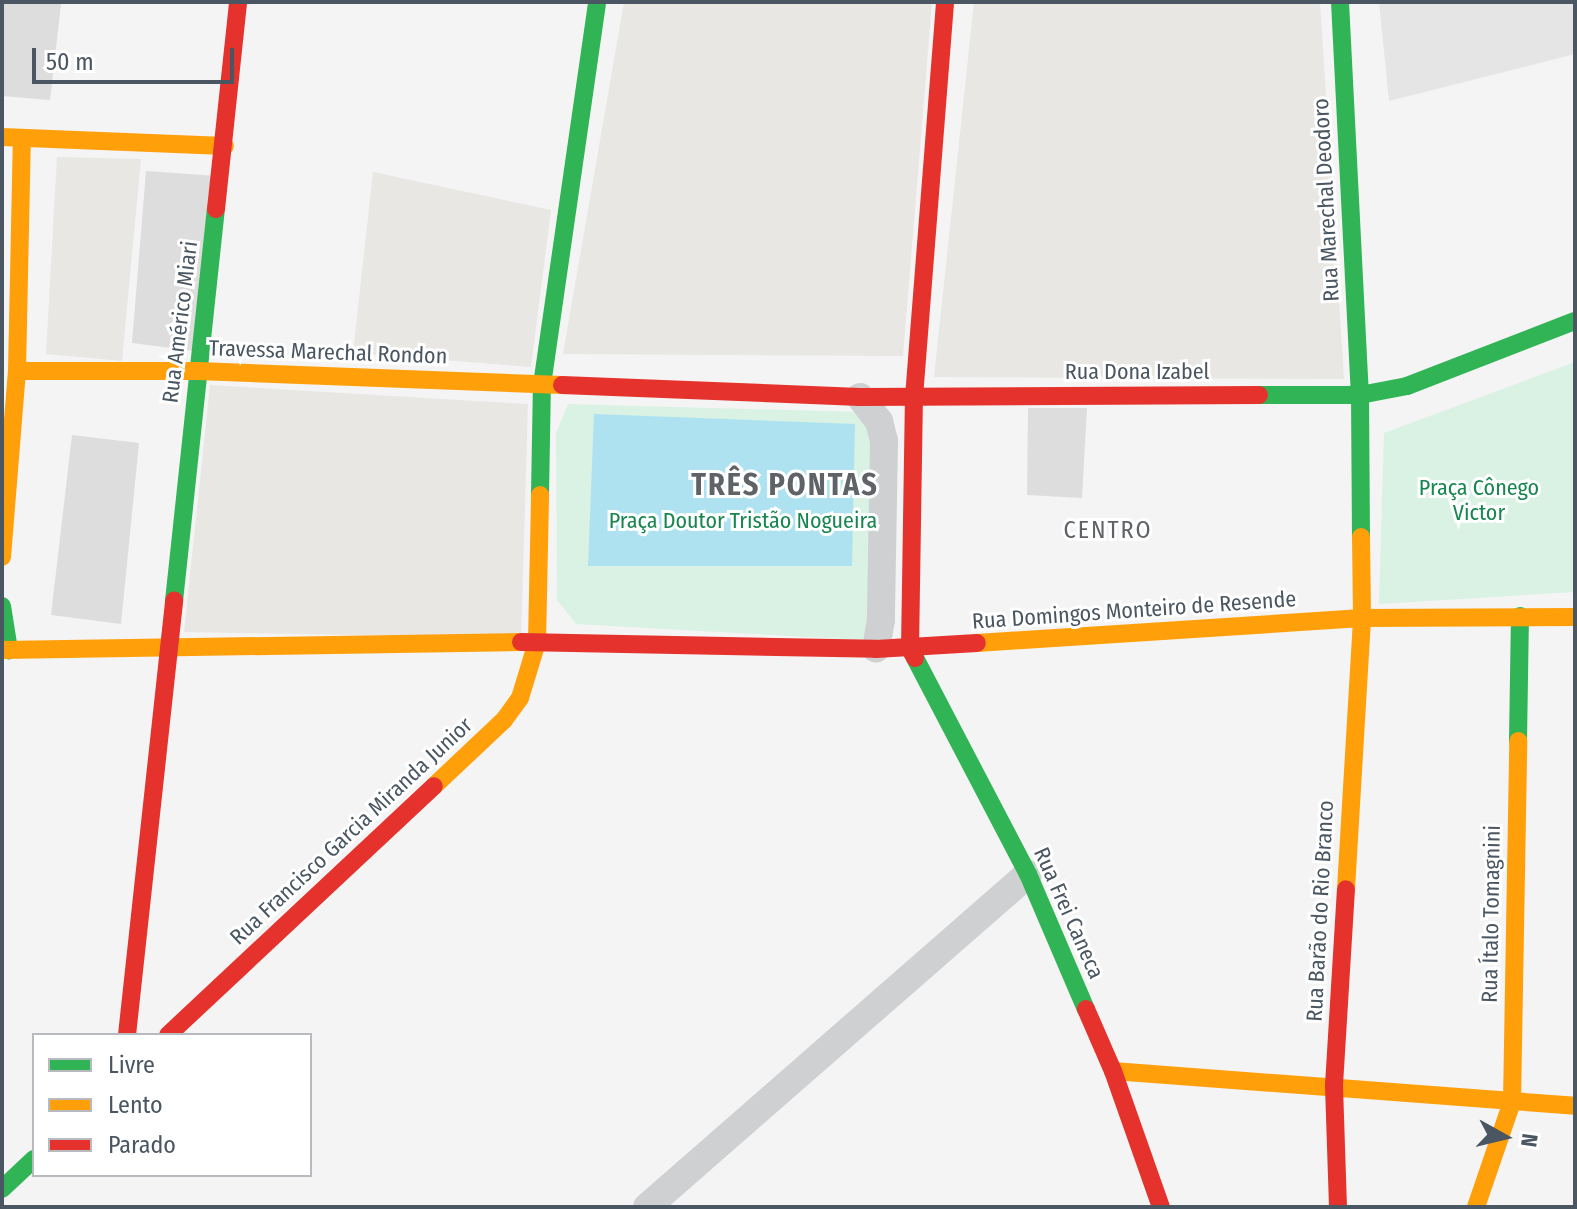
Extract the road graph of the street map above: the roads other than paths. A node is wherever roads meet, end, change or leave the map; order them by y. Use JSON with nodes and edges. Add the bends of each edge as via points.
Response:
{"nodes":[{"id":1,"x":238,"y":2,"type":"edge"},
{"id":2,"x":597,"y":2,"type":"edge"},
{"id":3,"x":945,"y":2,"type":"edge"},
{"id":4,"x":1340,"y":2,"type":"edge"},
{"id":5,"x":2,"y":137,"type":"edge"},
{"id":6,"x":22,"y":138,"type":"junction"},
{"id":7,"x":225,"y":146,"type":"junction"},
{"id":8,"x":1575,"y":321,"type":"edge"},
{"id":9,"x":17,"y":371,"type":"junction"},
{"id":10,"x":198,"y":371,"type":"junction"},
{"id":11,"x":542,"y":385,"type":"junction"},
{"id":12,"x":1360,"y":395,"type":"junction"},
{"id":13,"x":860,"y":397,"type":"junction"},
{"id":14,"x":914,"y":397,"type":"junction"},
{"id":15,"x":2,"y":557,"type":"edge"},
{"id":16,"x":2,"y":606,"type":"edge"},
{"id":17,"x":1520,"y":616,"type":"junction"},
{"id":18,"x":1575,"y":617,"type":"edge"},
{"id":19,"x":1362,"y":618,"type":"junction"},
{"id":20,"x":537,"y":642,"type":"junction"},
{"id":21,"x":170,"y":647,"type":"junction"},
{"id":22,"x":876,"y":649,"type":"junction"},
{"id":23,"x":910,"y":649,"type":"junction"},
{"id":24,"x":6,"y":650,"type":"edge"},
{"id":25,"x":1028,"y":874,"type":"junction"},
{"id":26,"x":127,"y":1033,"type":"edge"},
{"id":27,"x":170,"y":1033,"type":"edge"},
{"id":28,"x":1113,"y":1071,"type":"junction"},
{"id":29,"x":1334,"y":1085,"type":"junction"},
{"id":30,"x":1512,"y":1102,"type":"junction"},
{"id":31,"x":1575,"y":1106,"type":"edge"},
{"id":32,"x":32,"y":1161,"type":"edge"},
{"id":33,"x":2,"y":1189,"type":"edge"},
{"id":34,"x":647,"y":1207,"type":"edge"},
{"id":35,"x":1161,"y":1207,"type":"edge"},
{"id":36,"x":1338,"y":1207,"type":"edge"},
{"id":37,"x":1476,"y":1207,"type":"edge"}],
"edges":[{"from":1,"to":7,"type":"street","name":"Rua Américo Miari"},
{"from":2,"to":11,"type":"street"},
{"from":3,"to":14,"type":"street"},
{"from":4,"to":12,"type":"street","name":"Rua Marechal Deodoro"},
{"from":5,"to":6,"type":"street"},
{"from":6,"to":7,"type":"street"},
{"from":6,"to":9,"type":"street"},
{"from":7,"to":10,"type":"street","name":"Rua Américo Miari"},
{"from":8,"to":12,"type":"street","via":[[1407,386]]},
{"from":9,"to":10,"type":"street","name":"Travessa Marechal Rondon"},
{"from":9,"to":15,"type":"street"},
{"from":10,"to":11,"type":"street","name":"Travessa Marechal Rondon"},
{"from":10,"to":21,"type":"street","name":"Rua Américo Miari"},
{"from":11,"to":13,"type":"street"},
{"from":11,"to":20,"type":"street"},
{"from":12,"to":14,"type":"street","name":"Rua Dona Izabel"},
{"from":12,"to":19,"type":"street"},
{"from":13,"to":14,"type":"street"},
{"from":13,"to":22,"type":"street","via":[[879,421],[884,441]]},
{"from":14,"to":23,"type":"street"},
{"from":16,"to":24,"type":"street"},
{"from":17,"to":18,"type":"street"},
{"from":17,"to":19,"type":"street"},
{"from":17,"to":30,"type":"street","name":"Rua Ítalo Tomagnini"},
{"from":19,"to":23,"type":"street","name":"Rua Domingos Monteiro de Resende"},
{"from":19,"to":29,"type":"street","name":"Rua Barão do Rio Branco"},
{"from":20,"to":21,"type":"street"},
{"from":20,"to":22,"type":"street"},
{"from":20,"to":27,"type":"street","name":"Rua Francisco Garcia Miranda Junior","via":[[520,698],[504,720]]},
{"from":21,"to":24,"type":"street"},
{"from":21,"to":26,"type":"street","name":"Rua Américo Miari"},
{"from":22,"to":23,"type":"street"},
{"from":23,"to":25,"type":"street","name":"Rua Frei Caneca"},
{"from":25,"to":28,"type":"street","name":"Rua Frei Caneca"},
{"from":25,"to":34,"type":"street"},
{"from":28,"to":29,"type":"street"},
{"from":28,"to":35,"type":"street","name":"Rua Frei Caneca"},
{"from":29,"to":30,"type":"street"},
{"from":29,"to":36,"type":"street","name":"Rua Barão do Rio Branco"},
{"from":30,"to":31,"type":"street"},
{"from":30,"to":37,"type":"street","name":"Rua Ítalo Tomagnini"},
{"from":32,"to":33,"type":"street"}]}
